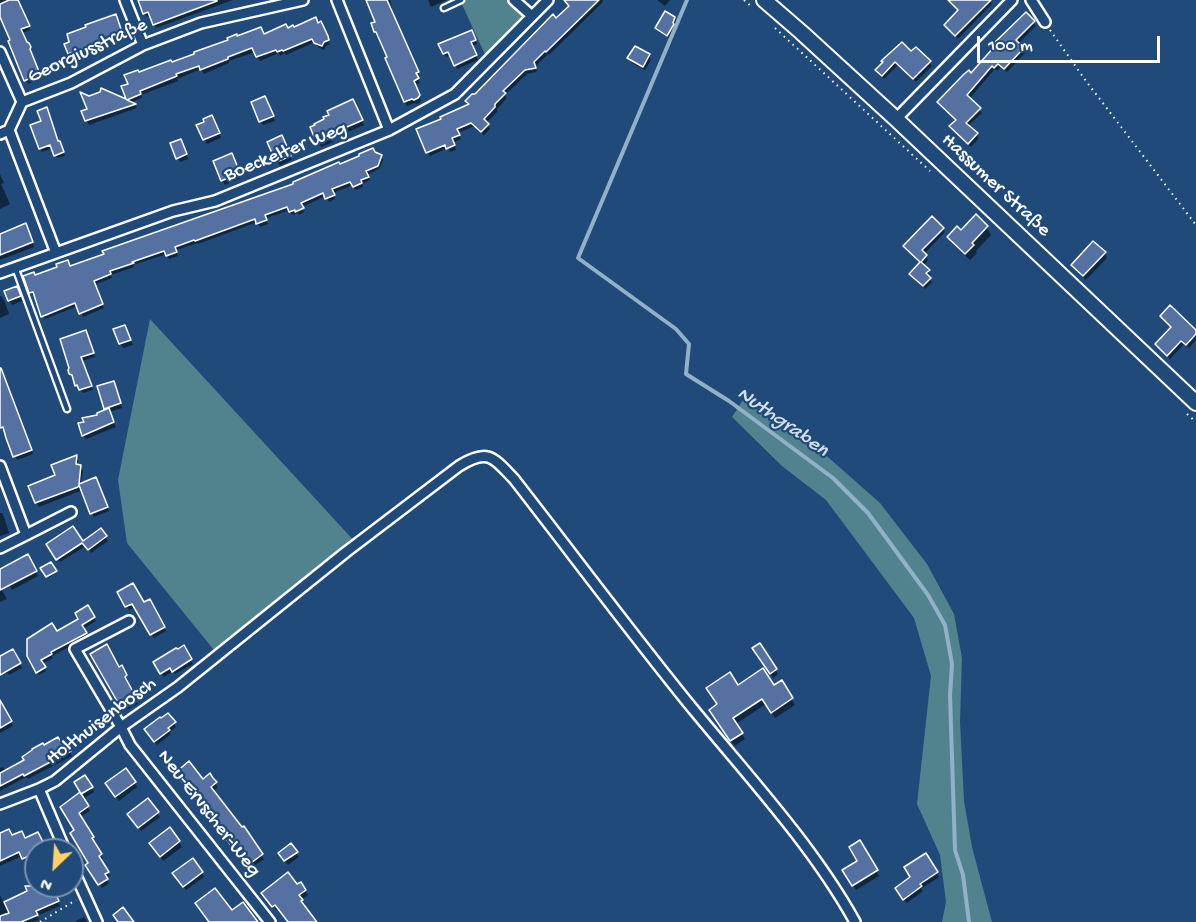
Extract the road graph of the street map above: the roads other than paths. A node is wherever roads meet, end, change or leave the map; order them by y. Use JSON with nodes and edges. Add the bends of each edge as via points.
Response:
{"nodes":[{"id":1,"x":125,"y":0,"type":"edge"},
{"id":2,"x":303,"y":0,"type":"edge"},
{"id":3,"x":337,"y":0,"type":"edge"},
{"id":4,"x":461,"y":0,"type":"edge"},
{"id":5,"x":514,"y":0,"type":"edge"},
{"id":6,"x":548,"y":0,"type":"edge"},
{"id":7,"x":1012,"y":0,"type":"edge"},
{"id":8,"x":1031,"y":0,"type":"edge"},
{"id":9,"x":758,"y":4,"type":"edge"},
{"id":10,"x":444,"y":8,"type":"dead end"},
{"id":11,"x":532,"y":16,"type":"junction"},
{"id":12,"x":1045,"y":22,"type":"road end"},
{"id":13,"x":143,"y":45,"type":"junction"},
{"id":14,"x":0,"y":52,"type":"edge"},
{"id":15,"x":22,"y":102,"type":"junction"},
{"id":16,"x":896,"y":119,"type":"junction"},
{"id":17,"x":389,"y":130,"type":"junction"},
{"id":18,"x":5,"y":132,"type":"edge"},
{"id":19,"x":56,"y":253,"type":"junction"},
{"id":20,"x":15,"y":267,"type":"junction"},
{"id":21,"x":0,"y":273,"type":"edge"},
{"id":22,"x":1190,"y":406,"type":"edge"},
{"id":23,"x":67,"y":409,"type":"dead end"},
{"id":24,"x":0,"y":466,"type":"edge"},
{"id":25,"x":71,"y":512,"type":"dead end"},
{"id":26,"x":26,"y":535,"type":"junction"},
{"id":27,"x":0,"y":548,"type":"edge"},
{"id":28,"x":129,"y":621,"type":"dead end"},
{"id":29,"x":121,"y":727,"type":"junction"},
{"id":30,"x":39,"y":789,"type":"junction"},
{"id":31,"x":0,"y":804,"type":"edge"},
{"id":32,"x":60,"y":838,"type":"edge"},
{"id":33,"x":84,"y":895,"type":"edge"},
{"id":34,"x":97,"y":922,"type":"edge"},
{"id":35,"x":270,"y":922,"type":"edge"},
{"id":36,"x":855,"y":922,"type":"edge"}],
"edges":[{"from":1,"to":13,"type":"street"},
{"from":2,"to":13,"type":"street","name":"Georgiusstraße","via":[[201,23]]},
{"from":3,"to":17,"type":"street"},
{"from":4,"to":10,"type":"lane"},
{"from":5,"to":11,"type":"street"},
{"from":6,"to":11,"type":"street","name":"Boeckelter Weg"},
{"from":7,"to":16,"type":"street"},
{"from":8,"to":12,"type":"street"},
{"from":9,"to":16,"type":"street","name":"Hassumer Straße","via":[[801,32]]},
{"from":11,"to":17,"type":"street","name":"Boeckelter Weg","via":[[455,94]]},
{"from":13,"to":15,"type":"street","name":"Georgiusstraße","via":[[71,83]]},
{"from":14,"to":15,"type":"street"},
{"from":15,"to":18,"type":"street","name":"Georgiusstraße"},
{"from":16,"to":22,"type":"street","name":"Hassumer Straße"},
{"from":17,"to":19,"type":"street","name":"Boeckelter Weg","via":[[215,201],[173,211]]},
{"from":18,"to":19,"type":"street","name":"Georgiusstraße"},
{"from":19,"to":20,"type":"street","name":"Boeckelter Weg"},
{"from":20,"to":21,"type":"street","name":"Boeckelter Weg"},
{"from":20,"to":23,"type":"lane"},
{"from":24,"to":26,"type":"street"},
{"from":25,"to":26,"type":"street"},
{"from":26,"to":27,"type":"street"},
{"from":28,"to":29,"type":"street","name":"Neu-Ervscher-Weg","via":[[75,649]]},
{"from":29,"to":30,"type":"street","name":"Holthuisenbosch"},
{"from":29,"to":35,"type":"street","name":"Neu-Ervscher-Weg","via":[[130,745]]},
{"from":29,"to":36,"type":"street","name":"Holthuisenbosch","via":[[178,687],[459,466],[484,455],[497,461],[514,479],[798,837]]},
{"from":30,"to":31,"type":"street","name":"Holthuisenbosch"},
{"from":30,"to":32,"type":"street"},
{"from":33,"to":34,"type":"street"}]}
